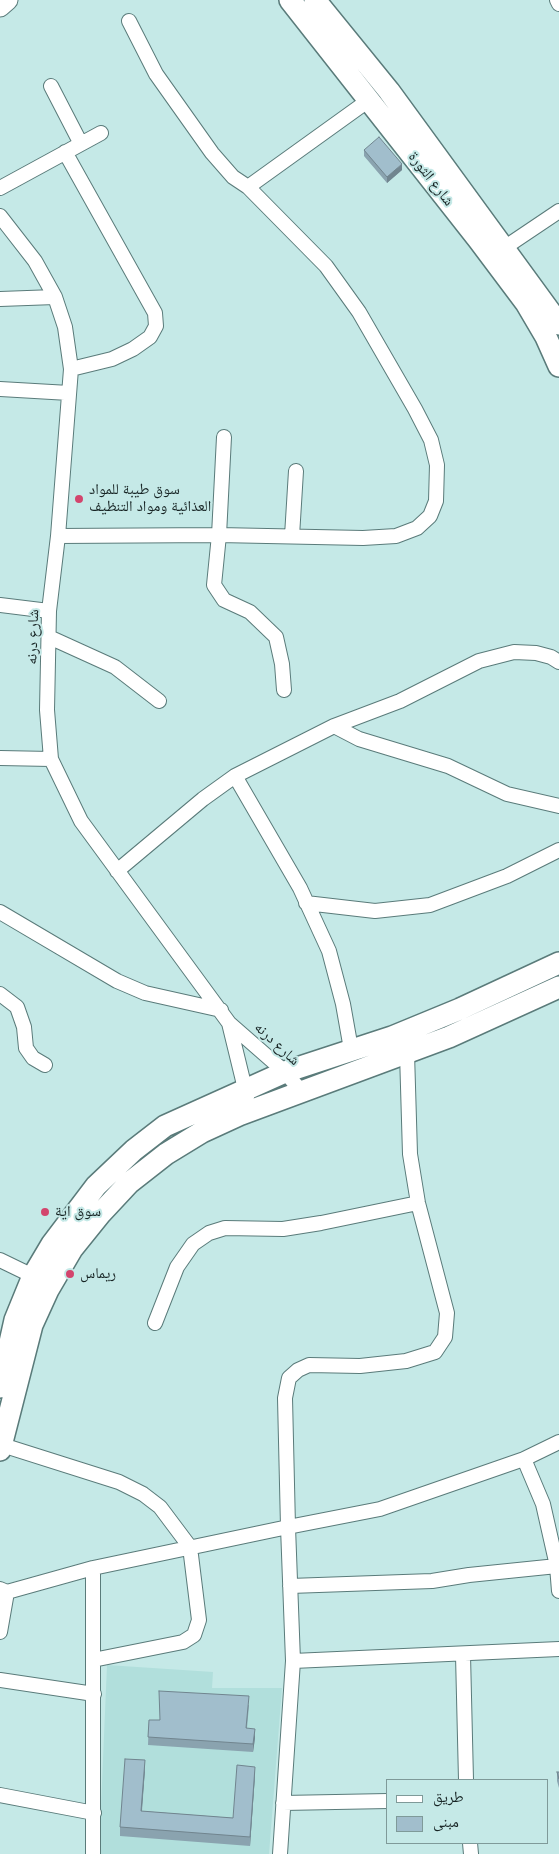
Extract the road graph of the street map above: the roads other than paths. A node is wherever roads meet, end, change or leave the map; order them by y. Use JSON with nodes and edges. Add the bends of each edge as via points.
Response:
{"nodes":[{"id":1,"x":8,"y":0,"type":"edge"},
{"id":2,"x":290,"y":0,"type":"edge"},
{"id":3,"x":315,"y":0,"type":"edge"},
{"id":4,"x":557,"y":0,"type":"edge"},
{"id":5,"x":559,"y":4,"type":"edge"},
{"id":6,"x":0,"y":7,"type":"edge"},
{"id":7,"x":129,"y":21,"type":"dead end"},
{"id":8,"x":51,"y":86,"type":"dead end"},
{"id":9,"x":369,"y":100,"type":"junction"},
{"id":10,"x":100,"y":133,"type":"dead end"},
{"id":11,"x":81,"y":144,"type":"junction"},
{"id":12,"x":65,"y":152,"type":"junction"},
{"id":13,"x":0,"y":188,"type":"edge"},
{"id":14,"x":248,"y":188,"type":"junction"},
{"id":15,"x":559,"y":211,"type":"edge"},
{"id":16,"x":0,"y":216,"type":"edge"},
{"id":17,"x":504,"y":248,"type":"junction"},
{"id":18,"x":55,"y":297,"type":"junction"},
{"id":19,"x":0,"y":299,"type":"edge"},
{"id":20,"x":559,"y":324,"type":"edge"},
{"id":21,"x":559,"y":366,"type":"edge"},
{"id":22,"x":71,"y":369,"type":"junction"},
{"id":23,"x":0,"y":388,"type":"edge"},
{"id":24,"x":69,"y":393,"type":"junction"},
{"id":25,"x":224,"y":437,"type":"dead end"},
{"id":26,"x":296,"y":471,"type":"dead end"},
{"id":27,"x":219,"y":535,"type":"junction"},
{"id":28,"x":58,"y":536,"type":"junction"},
{"id":29,"x":292,"y":536,"type":"junction"},
{"id":30,"x":0,"y":605,"type":"edge"},
{"id":31,"x":49,"y":611,"type":"junction"},
{"id":32,"x":49,"y":637,"type":"junction"},
{"id":33,"x":559,"y":662,"type":"edge"},
{"id":34,"x":284,"y":690,"type":"dead end"},
{"id":35,"x":159,"y":701,"type":"dead end"},
{"id":36,"x":334,"y":726,"type":"junction"},
{"id":37,"x":0,"y":758,"type":"edge"},
{"id":38,"x":51,"y":759,"type":"junction"},
{"id":39,"x":235,"y":776,"type":"junction"},
{"id":40,"x":559,"y":806,"type":"edge"},
{"id":41,"x":559,"y":850,"type":"edge"},
{"id":42,"x":117,"y":871,"type":"junction"},
{"id":43,"x":306,"y":903,"type":"junction"},
{"id":44,"x":0,"y":912,"type":"edge"},
{"id":45,"x":559,"y":963,"type":"edge"},
{"id":46,"x":559,"y":987,"type":"edge"},
{"id":47,"x":0,"y":994,"type":"edge"},
{"id":48,"x":221,"y":1010,"type":"junction"},
{"id":49,"x":229,"y":1023,"type":"junction"},
{"id":50,"x":351,"y":1049,"type":"junction"},
{"id":51,"x":407,"y":1053,"type":"junction"},
{"id":52,"x":45,"y":1065,"type":"dead end"},
{"id":53,"x":285,"y":1072,"type":"junction"},
{"id":54,"x":245,"y":1089,"type":"junction"},
{"id":55,"x":301,"y":1091,"type":"junction"},
{"id":56,"x":250,"y":1110,"type":"junction"},
{"id":57,"x":418,"y":1203,"type":"junction"},
{"id":58,"x":0,"y":1260,"type":"edge"},
{"id":59,"x":33,"y":1276,"type":"junction"},
{"id":60,"x":156,"y":1323,"type":"dead end"},
{"id":61,"x":0,"y":1387,"type":"edge"},
{"id":62,"x":559,"y":1442,"type":"edge"},
{"id":63,"x":1,"y":1448,"type":"edge"},
{"id":64,"x":524,"y":1459,"type":"junction"},
{"id":65,"x":288,"y":1527,"type":"junction"},
{"id":66,"x":190,"y":1547,"type":"junction"},
{"id":67,"x":557,"y":1566,"type":"junction"},
{"id":68,"x":93,"y":1568,"type":"junction"},
{"id":69,"x":290,"y":1586,"type":"junction"},
{"id":70,"x":3,"y":1590,"type":"edge"},
{"id":71,"x":559,"y":1591,"type":"edge"},
{"id":72,"x":0,"y":1632,"type":"edge"},
{"id":73,"x":559,"y":1649,"type":"edge"},
{"id":74,"x":463,"y":1655,"type":"junction"},
{"id":75,"x":93,"y":1660,"type":"junction"},
{"id":76,"x":293,"y":1661,"type":"junction"},
{"id":77,"x":0,"y":1680,"type":"edge"},
{"id":78,"x":94,"y":1694,"type":"junction"},
{"id":79,"x":466,"y":1779,"type":"edge"},
{"id":80,"x":0,"y":1795,"type":"edge"},
{"id":81,"x":386,"y":1801,"type":"edge"},
{"id":82,"x":283,"y":1802,"type":"junction"},
{"id":83,"x":94,"y":1813,"type":"junction"},
{"id":84,"x":93,"y":1854,"type":"edge"},
{"id":85,"x":280,"y":1854,"type":"edge"}],
"edges":[{"from":1,"to":6,"type":"main road"},
{"from":2,"to":9,"type":"main road","name":"شارع الثورة"},
{"from":3,"to":17,"type":"main road","name":"شارع الثورة","via":[[389,92]]},
{"from":4,"to":5,"type":"street"},
{"from":7,"to":14,"type":"street","via":[[156,74],[206,145],[233,177]]},
{"from":8,"to":11,"type":"street"},
{"from":9,"to":14,"type":"street"},
{"from":9,"to":21,"type":"main road","name":"شارع الثورة","via":[[526,303]]},
{"from":10,"to":11,"type":"street"},
{"from":11,"to":12,"type":"street"},
{"from":12,"to":13,"type":"street"},
{"from":12,"to":22,"type":"street","via":[[155,313],[156,326],[150,337],[133,349],[112,359]]},
{"from":14,"to":29,"type":"street","via":[[326,266],[359,312],[431,440],[437,464],[436,501],[430,516],[417,528],[396,536]]},
{"from":15,"to":17,"type":"street"},
{"from":16,"to":18,"type":"street","name":"شارع درنه","via":[[35,261]]},
{"from":17,"to":20,"type":"main road","name":"شارع الثورة"},
{"from":18,"to":19,"type":"street"},
{"from":18,"to":22,"type":"street","name":"شارع درنه","via":[[65,327]]},
{"from":22,"to":24,"type":"street","name":"شارع درنه"},
{"from":23,"to":24,"type":"street"},
{"from":24,"to":28,"type":"street","name":"شارع درنه"},
{"from":25,"to":27,"type":"street"},
{"from":26,"to":29,"type":"street"},
{"from":27,"to":28,"type":"street"},
{"from":27,"to":29,"type":"street"},
{"from":27,"to":34,"type":"street","via":[[214,585],[224,600],[250,612],[276,636]]},
{"from":28,"to":31,"type":"street","name":"شارع درنه"},
{"from":30,"to":31,"type":"street"},
{"from":31,"to":32,"type":"street","name":"شارع درنه"},
{"from":32,"to":35,"type":"street","via":[[115,667]]},
{"from":32,"to":38,"type":"street","name":"شارع درنه","via":[[47,710]]},
{"from":33,"to":36,"type":"street","via":[[536,653],[514,652],[479,661],[400,701]]},
{"from":36,"to":39,"type":"street"},
{"from":36,"to":40,"type":"street","via":[[359,739],[448,766],[507,794]]},
{"from":37,"to":38,"type":"street"},
{"from":38,"to":42,"type":"street","name":"شارع درنه","via":[[82,821]]},
{"from":39,"to":42,"type":"street"},
{"from":39,"to":43,"type":"street"},
{"from":41,"to":43,"type":"street","via":[[507,876],[430,905],[375,911]]},
{"from":42,"to":48,"type":"street","name":"شارع درنه"},
{"from":43,"to":50,"type":"street","via":[[329,951]]},
{"from":44,"to":48,"type":"street","via":[[145,993]]},
{"from":45,"to":50,"type":"main road","via":[[460,1009]]},
{"from":46,"to":51,"type":"main road"},
{"from":47,"to":52,"type":"street","via":[[17,1007],[24,1027],[26,1048],[33,1058]]},
{"from":48,"to":49,"type":"street","name":"شارع درنه"},
{"from":49,"to":53,"type":"street","name":"شارع درنه"},
{"from":49,"to":54,"type":"street","name":"شارع درنه"},
{"from":50,"to":53,"type":"main road"},
{"from":51,"to":55,"type":"main road"},
{"from":51,"to":57,"type":"street","via":[[410,1154]]},
{"from":53,"to":54,"type":"main road"},
{"from":53,"to":55,"type":"street","name":"شارع درنه"},
{"from":54,"to":56,"type":"street","name":"شارع درنه"},
{"from":54,"to":59,"type":"main road","via":[[165,1126],[134,1150],[96,1186],[52,1244]]},
{"from":55,"to":56,"type":"main road"},
{"from":56,"to":63,"type":"main road","via":[[202,1132],[166,1154],[129,1183],[72,1248],[32,1325]]},
{"from":57,"to":60,"type":"street","via":[[302,1226],[225,1228],[209,1233],[193,1244],[177,1268]]},
{"from":57,"to":65,"type":"street","via":[[447,1313],[445,1337],[435,1352],[406,1361],[360,1366],[309,1365],[289,1378],[285,1398]]},
{"from":58,"to":59,"type":"street"},
{"from":59,"to":61,"type":"main road","via":[[15,1320]]},
{"from":62,"to":64,"type":"street"},
{"from":63,"to":66,"type":"street","via":[[119,1482],[143,1494],[160,1507]]},
{"from":64,"to":65,"type":"street","via":[[380,1509]]},
{"from":64,"to":67,"type":"street","via":[[543,1504]]},
{"from":65,"to":66,"type":"street"},
{"from":65,"to":69,"type":"street"},
{"from":66,"to":68,"type":"street"},
{"from":66,"to":75,"type":"street","via":[[199,1620],[194,1635],[183,1642]]},
{"from":67,"to":69,"type":"street","via":[[432,1581]]},
{"from":67,"to":71,"type":"street"},
{"from":68,"to":70,"type":"street"},
{"from":68,"to":75,"type":"street"},
{"from":69,"to":76,"type":"street"},
{"from":70,"to":72,"type":"street"},
{"from":73,"to":74,"type":"street"},
{"from":74,"to":76,"type":"street"},
{"from":74,"to":79,"type":"street"},
{"from":75,"to":78,"type":"street"},
{"from":76,"to":82,"type":"street"},
{"from":77,"to":78,"type":"street"},
{"from":78,"to":83,"type":"street"},
{"from":80,"to":83,"type":"street"},
{"from":81,"to":82,"type":"street"},
{"from":82,"to":85,"type":"street"},
{"from":83,"to":84,"type":"street"}]}
